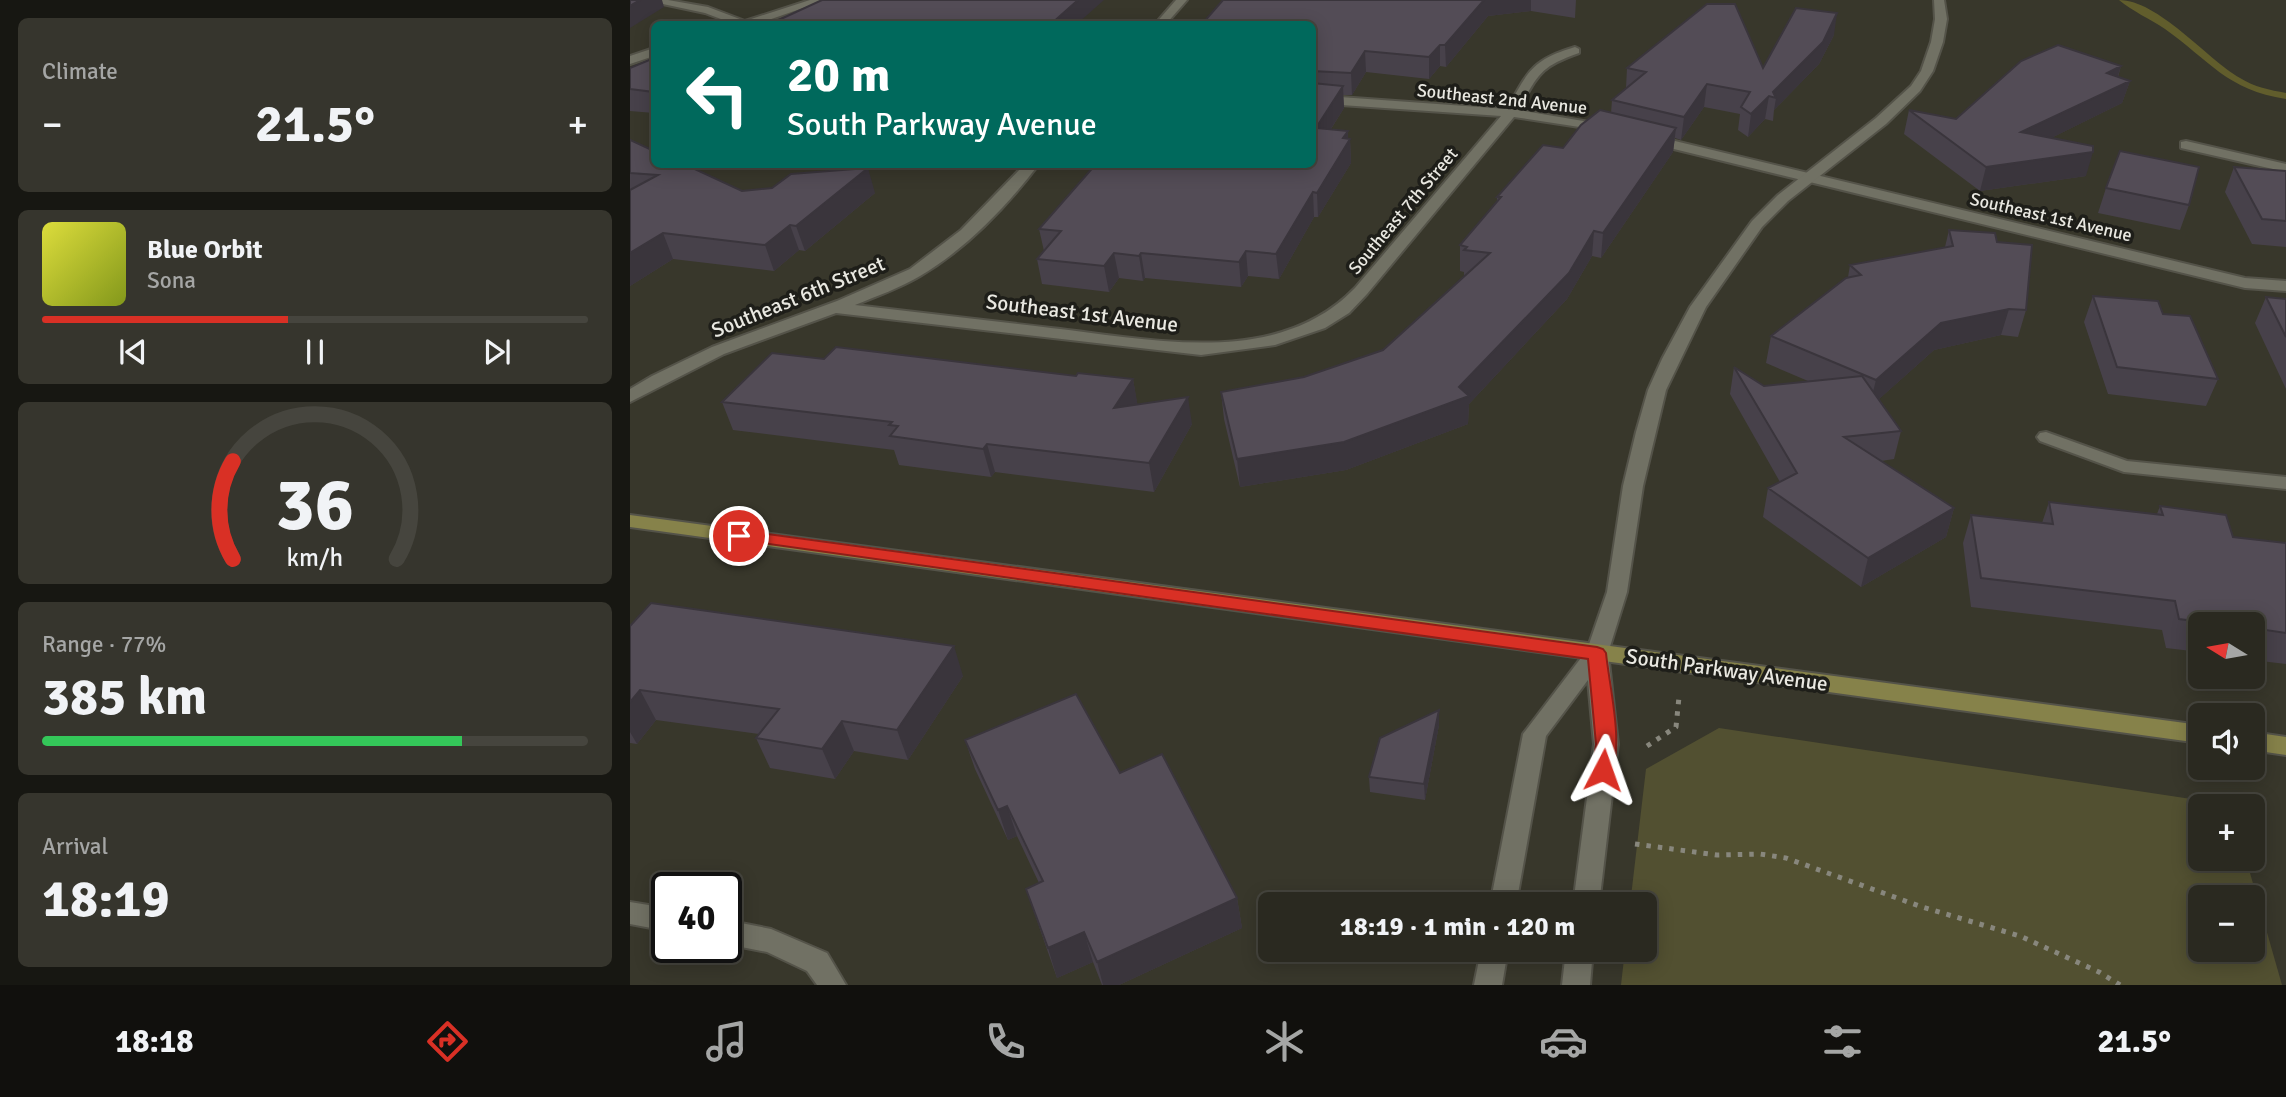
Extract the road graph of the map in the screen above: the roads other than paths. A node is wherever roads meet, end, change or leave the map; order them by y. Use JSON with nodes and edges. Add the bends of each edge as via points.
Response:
{"nodes":[{"id":1,"x":649,"y":0,"type":"edge"},
{"id":2,"x":821,"y":0,"type":"edge"},
{"id":3,"x":1182,"y":0,"type":"edge"},
{"id":4,"x":1939,"y":0,"type":"edge"},
{"id":5,"x":737,"y":21,"type":"edge"},
{"id":6,"x":754,"y":21,"type":"edge"},
{"id":7,"x":1163,"y":21,"type":"edge"},
{"id":8,"x":1575,"y":51,"type":"dead end"},
{"id":9,"x":651,"y":53,"type":"edge"},
{"id":10,"x":630,"y":60,"type":"edge"},
{"id":11,"x":1316,"y":99,"type":"edge"},
{"id":12,"x":1510,"y":114,"type":"junction"},
{"id":13,"x":1615,"y":131,"type":"edge"},
{"id":14,"x":1640,"y":137,"type":"edge"},
{"id":15,"x":2186,"y":145,"type":"dead end"},
{"id":16,"x":1029,"y":168,"type":"edge"},
{"id":17,"x":2286,"y":168,"type":"edge"},
{"id":18,"x":1808,"y":177,"type":"junction"},
{"id":19,"x":2286,"y":286,"type":"edge"},
{"id":20,"x":837,"y":308,"type":"junction"},
{"id":21,"x":1319,"y":325,"type":"joint"},
{"id":22,"x":630,"y":397,"type":"edge"},
{"id":23,"x":2046,"y":437,"type":"dead end"},
{"id":24,"x":2286,"y":483,"type":"edge"},
{"id":25,"x":630,"y":520,"type":"edge"},
{"id":26,"x":1597,"y":653,"type":"junction"},
{"id":27,"x":2188,"y":732,"type":"edge"},
{"id":28,"x":2265,"y":743,"type":"edge"},
{"id":29,"x":2286,"y":746,"type":"edge"},
{"id":30,"x":1505,"y":892,"type":"edge"},
{"id":31,"x":1588,"y":892,"type":"edge"},
{"id":32,"x":630,"y":913,"type":"edge"},
{"id":33,"x":651,"y":917,"type":"edge"},
{"id":34,"x":742,"y":935,"type":"edge"},
{"id":35,"x":1493,"y":962,"type":"edge"},
{"id":36,"x":1579,"y":962,"type":"edge"},
{"id":37,"x":832,"y":985,"type":"edge"},
{"id":38,"x":1488,"y":985,"type":"edge"},
{"id":39,"x":1576,"y":985,"type":"edge"}],
"edges":[{"from":1,"to":5,"type":"street","via":[[708,10]]},
{"from":2,"to":6,"type":"street"},
{"from":3,"to":7,"type":"street"},
{"from":4,"to":18,"type":"street","via":[[1937,42],[1916,88]]},
{"from":8,"to":12,"type":"street","name":"Southeast 7th Street","via":[[1535,70]]},
{"from":9,"to":10,"type":"street"},
{"from":11,"to":12,"type":"street","name":"Southeast 2nd Avenue"},
{"from":12,"to":13,"type":"street","name":"Southeast 2nd Avenue"},
{"from":12,"to":21,"type":"street","name":"Southeast 7th Street","via":[[1361,291]]},
{"from":14,"to":18,"type":"street"},
{"from":15,"to":17,"type":"street"},
{"from":16,"to":20,"type":"street","name":"Southeast 6th Street","via":[[976,228],[919,271]]},
{"from":18,"to":19,"type":"street","name":"Southeast 1st Avenue","via":[[2245,283]]},
{"from":18,"to":26,"type":"street","via":[[1748,236],[1698,307],[1670,359],[1645,432],[1616,592]]},
{"from":20,"to":21,"type":"street","name":"Southeast 1st Avenue","via":[[1201,350],[1275,340]]},
{"from":20,"to":22,"type":"street","name":"Southeast 6th Street","via":[[733,344],[653,381]]},
{"from":23,"to":24,"type":"street","via":[[2124,466]]},
{"from":25,"to":26,"type":"main road","name":"South Parkway Avenue"},
{"from":26,"to":27,"type":"main road","name":"South Parkway Avenue"},
{"from":26,"to":30,"type":"street","via":[[1535,734]]},
{"from":26,"to":31,"type":"street","via":[[1606,744]]},
{"from":28,"to":29,"type":"main road"},
{"from":32,"to":33,"type":"street"},
{"from":34,"to":37,"type":"street","via":[[771,941],[817,962]]},
{"from":35,"to":38,"type":"street"},
{"from":36,"to":39,"type":"street"}]}
